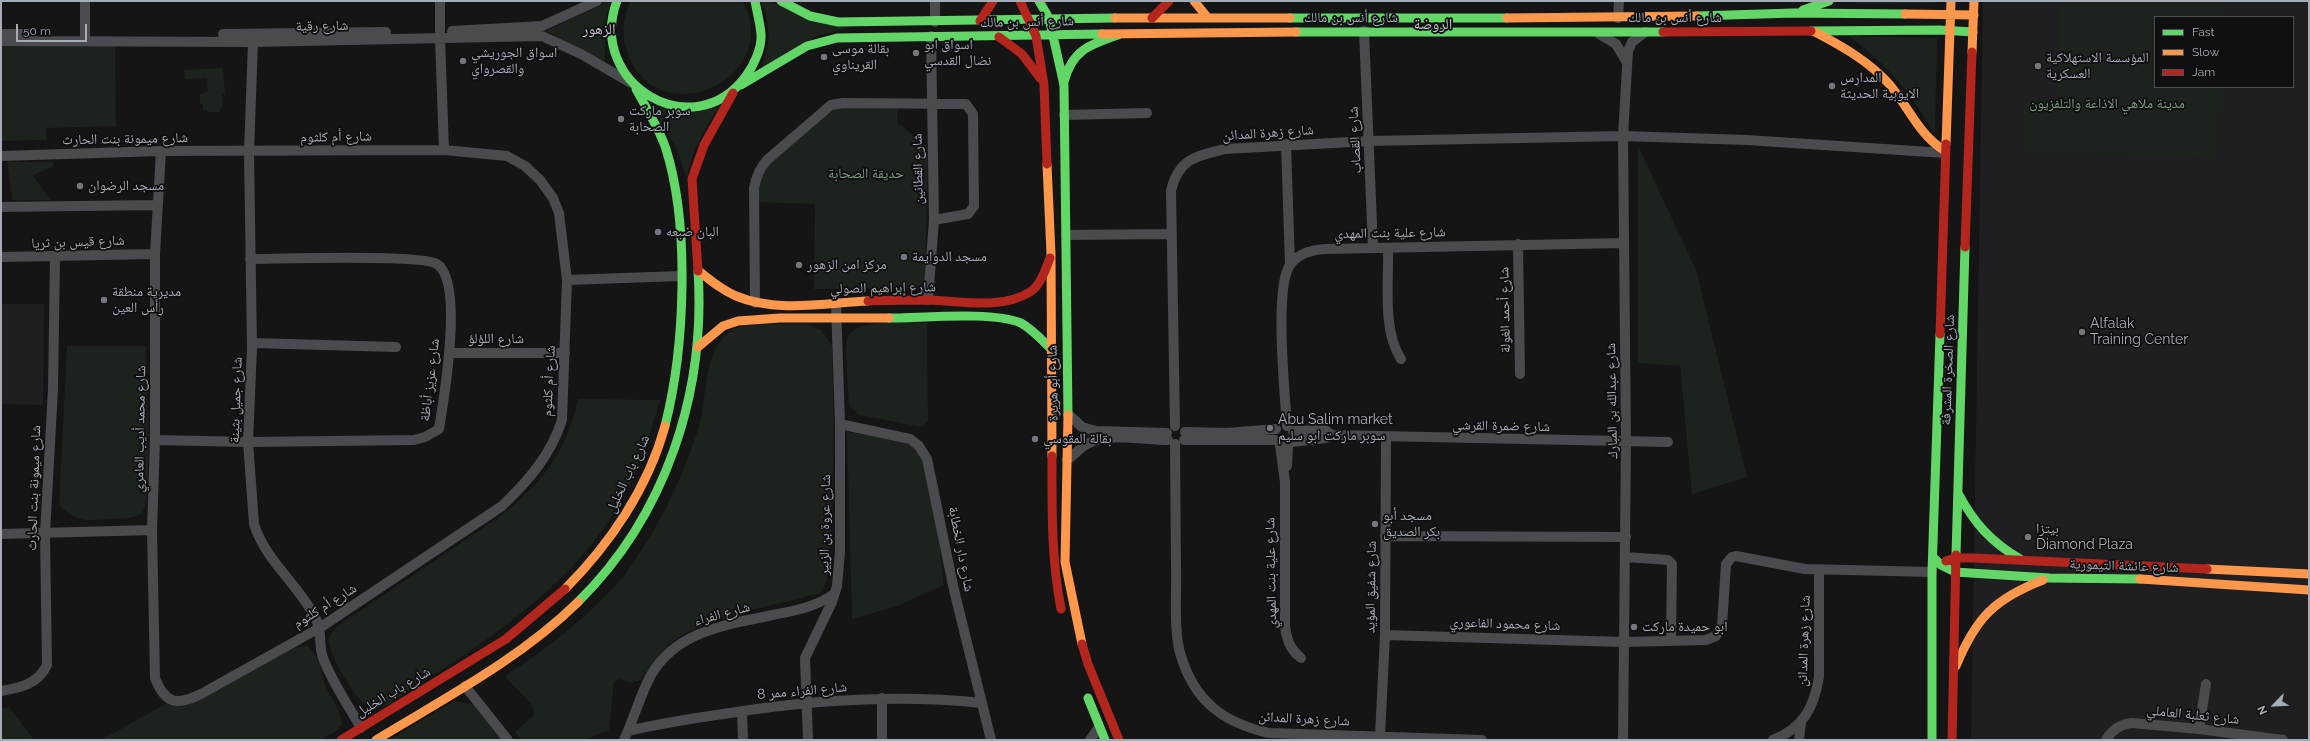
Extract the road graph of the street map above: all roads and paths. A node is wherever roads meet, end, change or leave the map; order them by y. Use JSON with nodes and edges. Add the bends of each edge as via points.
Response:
{"nodes":[{"id":1,"x":85,"y":1,"type":"edge"},
{"id":2,"x":440,"y":1,"type":"edge"},
{"id":3,"x":597,"y":1,"type":"edge"},
{"id":4,"x":618,"y":1,"type":"edge"},
{"id":5,"x":756,"y":1,"type":"edge"},
{"id":6,"x":781,"y":1,"type":"edge"},
{"id":7,"x":934,"y":1,"type":"edge"},
{"id":8,"x":993,"y":1,"type":"edge"},
{"id":9,"x":1020,"y":1,"type":"edge"},
{"id":10,"x":1039,"y":1,"type":"edge"},
{"id":11,"x":1169,"y":1,"type":"edge"},
{"id":12,"x":1194,"y":1,"type":"edge"},
{"id":13,"x":1619,"y":1,"type":"edge"},
{"id":14,"x":1829,"y":1,"type":"edge"},
{"id":15,"x":1951,"y":1,"type":"edge"},
{"id":16,"x":1974,"y":1,"type":"edge"},
{"id":17,"x":1794,"y":13,"type":"junction"},
{"id":18,"x":1951,"y":15,"type":"junction"},
{"id":19,"x":1974,"y":15,"type":"junction"},
{"id":20,"x":1029,"y":18,"type":"junction"},
{"id":21,"x":1049,"y":18,"type":"junction"},
{"id":22,"x":1152,"y":18,"type":"junction"},
{"id":23,"x":1208,"y":18,"type":"junction"},
{"id":24,"x":1618,"y":18,"type":"junction"},
{"id":25,"x":980,"y":21,"type":"junction"},
{"id":26,"x":935,"y":22,"type":"junction"},
{"id":27,"x":1812,"y":30,"type":"junction"},
{"id":28,"x":1949,"y":30,"type":"junction"},
{"id":29,"x":1364,"y":31,"type":"junction"},
{"id":30,"x":1596,"y":32,"type":"junction"},
{"id":31,"x":1645,"y":32,"type":"junction"},
{"id":32,"x":1974,"y":32,"type":"junction"},
{"id":33,"x":1,"y":34,"type":"edge"},
{"id":34,"x":440,"y":34,"type":"junction"},
{"id":35,"x":1053,"y":35,"type":"junction"},
{"id":36,"x":1118,"y":35,"type":"junction"},
{"id":37,"x":931,"y":36,"type":"junction"},
{"id":38,"x":1036,"y":36,"type":"junction"},
{"id":39,"x":86,"y":37,"type":"junction"},
{"id":40,"x":999,"y":37,"type":"junction"},
{"id":41,"x":1,"y":41,"type":"edge"},
{"id":42,"x":253,"y":42,"type":"junction"},
{"id":43,"x":1626,"y":61,"type":"junction"},
{"id":44,"x":741,"y":85,"type":"junction"},
{"id":45,"x":1044,"y":85,"type":"junction"},
{"id":46,"x":1064,"y":85,"type":"junction"},
{"id":47,"x":633,"y":86,"type":"junction"},
{"id":48,"x":733,"y":93,"type":"junction"},
{"id":49,"x":931,"y":103,"type":"junction"},
{"id":50,"x":1147,"y":113,"type":"dead end"},
{"id":51,"x":1064,"y":115,"type":"junction"},
{"id":52,"x":1623,"y":136,"type":"junction"},
{"id":53,"x":1369,"y":141,"type":"junction"},
{"id":54,"x":1286,"y":144,"type":"junction"},
{"id":55,"x":444,"y":150,"type":"junction"},
{"id":56,"x":161,"y":151,"type":"junction"},
{"id":57,"x":249,"y":152,"type":"junction"},
{"id":58,"x":1945,"y":152,"type":"junction"},
{"id":59,"x":1,"y":156,"type":"edge"},
{"id":60,"x":158,"y":205,"type":"junction"},
{"id":61,"x":1,"y":207,"type":"edge"},
{"id":62,"x":934,"y":220,"type":"junction"},
{"id":63,"x":1171,"y":234,"type":"junction"},
{"id":64,"x":1066,"y":235,"type":"junction"},
{"id":65,"x":1624,"y":243,"type":"junction"},
{"id":66,"x":1518,"y":244,"type":"junction"},
{"id":67,"x":1373,"y":248,"type":"junction"},
{"id":68,"x":1388,"y":248,"type":"junction"},
{"id":69,"x":155,"y":254,"type":"junction"},
{"id":70,"x":1051,"y":254,"type":"junction"},
{"id":71,"x":1,"y":257,"type":"edge"},
{"id":72,"x":55,"y":257,"type":"junction"},
{"id":73,"x":250,"y":259,"type":"junction"},
{"id":74,"x":1290,"y":265,"type":"junction"},
{"id":75,"x":700,"y":272,"type":"junction"},
{"id":76,"x":681,"y":276,"type":"junction"},
{"id":77,"x":567,"y":280,"type":"junction"},
{"id":78,"x":928,"y":300,"type":"junction"},
{"id":79,"x":755,"y":303,"type":"junction"},
{"id":80,"x":836,"y":303,"type":"junction"},
{"id":81,"x":836,"y":319,"type":"junction"},
{"id":82,"x":252,"y":343,"type":"junction"},
{"id":83,"x":396,"y":347,"type":"dead end"},
{"id":84,"x":698,"y":347,"type":"junction"},
{"id":85,"x":1051,"y":350,"type":"junction"},
{"id":86,"x":450,"y":353,"type":"junction"},
{"id":87,"x":565,"y":353,"type":"junction"},
{"id":88,"x":1401,"y":360,"type":"dead end"},
{"id":89,"x":1520,"y":374,"type":"dead end"},
{"id":90,"x":1068,"y":414,"type":"junction"},
{"id":91,"x":840,"y":424,"type":"junction"},
{"id":92,"x":1284,"y":428,"type":"junction"},
{"id":93,"x":1332,"y":435,"type":"junction"},
{"id":94,"x":1176,"y":436,"type":"junction"},
{"id":95,"x":1386,"y":438,"type":"junction"},
{"id":96,"x":155,"y":440,"type":"junction"},
{"id":97,"x":248,"y":442,"type":"junction"},
{"id":98,"x":1626,"y":442,"type":"junction"},
{"id":99,"x":1668,"y":442,"type":"dead end"},
{"id":100,"x":1284,"y":443,"type":"junction"},
{"id":101,"x":1068,"y":460,"type":"junction"},
{"id":102,"x":1957,"y":492,"type":"junction"},
{"id":103,"x":152,"y":530,"type":"junction"},
{"id":104,"x":1,"y":534,"type":"edge"},
{"id":105,"x":45,"y":534,"type":"junction"},
{"id":106,"x":1385,"y":536,"type":"junction"},
{"id":107,"x":1626,"y":536,"type":"junction"},
{"id":108,"x":1626,"y":557,"type":"junction"},
{"id":109,"x":1933,"y":557,"type":"junction"},
{"id":110,"x":1955,"y":558,"type":"junction"},
{"id":111,"x":2024,"y":561,"type":"junction"},
{"id":112,"x":1941,"y":565,"type":"junction"},
{"id":113,"x":1819,"y":570,"type":"junction"},
{"id":114,"x":1932,"y":572,"type":"junction"},
{"id":115,"x":1955,"y":572,"type":"junction"},
{"id":116,"x":2309,"y":574,"type":"edge"},
{"id":117,"x":2049,"y":578,"type":"junction"},
{"id":118,"x":2309,"y":590,"type":"edge"},
{"id":119,"x":834,"y":594,"type":"junction"},
{"id":120,"x":1063,"y":618,"type":"dead end"},
{"id":121,"x":321,"y":627,"type":"junction"},
{"id":122,"x":1385,"y":635,"type":"junction"},
{"id":123,"x":1671,"y":641,"type":"junction"},
{"id":124,"x":1624,"y":642,"type":"junction"},
{"id":125,"x":1301,"y":658,"type":"dead end"},
{"id":126,"x":1952,"y":676,"type":"junction"},
{"id":127,"x":2206,"y":684,"type":"dead end"},
{"id":128,"x":465,"y":686,"type":"junction"},
{"id":129,"x":1085,"y":690,"type":"dead end"},
{"id":130,"x":1,"y":691,"type":"edge"},
{"id":131,"x":882,"y":698,"type":"junction"},
{"id":132,"x":171,"y":701,"type":"joint"},
{"id":133,"x":806,"y":702,"type":"junction"},
{"id":134,"x":981,"y":703,"type":"junction"},
{"id":135,"x":742,"y":711,"type":"junction"},
{"id":136,"x":1801,"y":722,"type":"junction"},
{"id":137,"x":1099,"y":727,"type":"junction"},
{"id":138,"x":361,"y":728,"type":"junction"},
{"id":139,"x":2199,"y":728,"type":"junction"},
{"id":140,"x":626,"y":736,"type":"edge"},
{"id":141,"x":1380,"y":736,"type":"junction"},
{"id":142,"x":1335,"y":738,"type":"edge"},
{"id":143,"x":2265,"y":739,"type":"edge"},
{"id":144,"x":341,"y":740,"type":"edge"},
{"id":145,"x":376,"y":740,"type":"edge"},
{"id":146,"x":508,"y":740,"type":"edge"},
{"id":147,"x":743,"y":740,"type":"edge"},
{"id":148,"x":808,"y":740,"type":"edge"},
{"id":149,"x":882,"y":740,"type":"edge"},
{"id":150,"x":991,"y":740,"type":"edge"},
{"id":151,"x":1090,"y":740,"type":"edge"},
{"id":152,"x":1105,"y":740,"type":"edge"},
{"id":153,"x":1119,"y":740,"type":"edge"},
{"id":154,"x":1482,"y":740,"type":"edge"},
{"id":155,"x":1623,"y":740,"type":"edge"},
{"id":156,"x":1773,"y":740,"type":"edge"},
{"id":157,"x":1799,"y":740,"type":"edge"},
{"id":158,"x":1932,"y":740,"type":"edge"},
{"id":159,"x":1952,"y":740,"type":"edge"},
{"id":160,"x":2106,"y":740,"type":"edge"},
{"id":161,"x":2284,"y":740,"type":"edge"}],
"edges":[{"from":1,"to":39,"type":"street"},
{"from":2,"to":34,"type":"street"},
{"from":3,"to":34,"type":"street","name":"شارع رقية","via":[[542,26]]},
{"from":4,"to":47,"type":"main road","name":"شارع باب الخليل","via":[[611,22],[611,39],[616,60]]},
{"from":5,"to":44,"type":"main road","via":[[763,34],[760,53]]},
{"from":6,"to":26,"type":"main road","name":"شارع أنس بن مالك","via":[[823,20]]},
{"from":7,"to":26,"type":"street"},
{"from":8,"to":25,"type":"main road"},
{"from":9,"to":20,"type":"main road","name":"شارع أبو هريرة"},
{"from":10,"to":21,"type":"main road","name":"شارع أبو هريرة"},
{"from":11,"to":22,"type":"main road"},
{"from":12,"to":23,"type":"main road"},
{"from":13,"to":24,"type":"street"},
{"from":14,"to":17,"type":"main road"},
{"from":15,"to":18,"type":"main road","name":"شارع الصخرة المشرفة"},
{"from":16,"to":19,"type":"main road","name":"شارع الصخرة المشرفة"},
{"from":17,"to":18,"type":"main road","name":"شارع أنس بن مالك"},
{"from":17,"to":24,"type":"main road","name":"شارع أنس بن مالك"},
{"from":18,"to":19,"type":"main road","name":"شارع أنس بن مالك"},
{"from":18,"to":28,"type":"main road","name":"شارع الصخرة المشرفة"},
{"from":19,"to":32,"type":"main road","name":"شارع الصخرة المشرفة"},
{"from":20,"to":21,"type":"main road","name":"شارع أنس بن مالك"},
{"from":20,"to":25,"type":"main road","name":"شارع أنس بن مالك"},
{"from":20,"to":38,"type":"main road","name":"شارع أبو هريرة"},
{"from":21,"to":22,"type":"main road","name":"شارع أنس بن مالك"},
{"from":21,"to":35,"type":"main road","name":"شارع أبو هريرة"},
{"from":22,"to":23,"type":"main road","name":"شارع أنس بن مالك"},
{"from":23,"to":24,"type":"main road","name":"شارع أنس بن مالك"},
{"from":25,"to":26,"type":"main road","name":"شارع أنس بن مالك"},
{"from":27,"to":28,"type":"main road","name":"شارع أنس بن مالك"},
{"from":27,"to":31,"type":"main road","name":"شارع أنس بن مالك"},
{"from":27,"to":58,"type":"main road","via":[[1854,53],[1870,65],[1902,100],[1930,140]]},
{"from":28,"to":32,"type":"main road","name":"شارع أنس بن مالك"},
{"from":28,"to":58,"type":"main road","name":"شارع الصخرة المشرفة"},
{"from":29,"to":30,"type":"main road","name":"شارع أنس بن مالك"},
{"from":29,"to":36,"type":"main road","name":"شارع أنس بن مالك"},
{"from":29,"to":53,"type":"street","name":"شارع القصاب"},
{"from":30,"to":31,"type":"main road","name":"شارع أنس بن مالك"},
{"from":30,"to":43,"type":"street","via":[[1616,44]]},
{"from":31,"to":43,"type":"street","name":"شارع عبدالله بن المبارك","via":[[1632,42]]},
{"from":32,"to":102,"type":"main road","name":"شارع الصخرة المشرفة"},
{"from":33,"to":39,"type":"street","name":"شارع رقية"},
{"from":34,"to":39,"type":"street","name":"شارع رقية"},
{"from":34,"to":42,"type":"street","name":"شارع رقية"},
{"from":34,"to":47,"type":"street","name":"شارع رقية","via":[[542,36],[581,54]]},
{"from":34,"to":55,"type":"street"},
{"from":35,"to":36,"type":"main road","name":"شارع أنس بن مالك"},
{"from":35,"to":38,"type":"main road","name":"شارع أنس بن مالك"},
{"from":35,"to":46,"type":"main road","name":"شارع أبو هريرة"},
{"from":36,"to":46,"type":"main road","via":[[1090,44],[1071,60]]},
{"from":37,"to":40,"type":"main road","name":"شارع أنس بن مالك"},
{"from":37,"to":44,"type":"main road","name":"شارع أنس بن مالك","via":[[836,38],[821,41],[807,46]]},
{"from":37,"to":49,"type":"street","name":"شارع القطانين"},
{"from":38,"to":40,"type":"main road","name":"شارع أنس بن مالك"},
{"from":38,"to":45,"type":"main road","name":"شارع أبو هريرة"},
{"from":39,"to":41,"type":"street","name":"شارع رقية"},
{"from":39,"to":42,"type":"street","name":"شارع رقية"},
{"from":40,"to":45,"type":"main road","via":[[1029,60]]},
{"from":42,"to":57,"type":"street","name":"شارع جميل بثينة"},
{"from":43,"to":52,"type":"street","name":"شارع عبدالله بن المبارك"},
{"from":44,"to":48,"type":"main road"},
{"from":45,"to":70,"type":"main road","name":"شارع أبو هريرة"},
{"from":46,"to":51,"type":"main road","name":"شارع أبو هريرة"},
{"from":47,"to":48,"type":"main road","via":[[661,103],[684,108],[718,102]]},
{"from":47,"to":76,"type":"main road","name":"شارع باب الخليل","via":[[655,123],[672,170]]},
{"from":48,"to":75,"type":"main road","via":[[704,140],[692,179]]},
{"from":49,"to":62,"type":"street","name":"شارع القطانين"},
{"from":49,"to":62,"type":"street","via":[[966,104],[973,114],[974,206],[968,214]]},
{"from":49,"to":79,"type":"street","via":[[831,105],[767,160],[760,168],[754,188]]},
{"from":50,"to":51,"type":"street"},
{"from":51,"to":64,"type":"main road","name":"شارع أبو هريرة"},
{"from":52,"to":53,"type":"street","name":"شارع زهرة المدائن"},
{"from":52,"to":58,"type":"street","name":"شارع زهرة المدائن","via":[[1747,140]]},
{"from":52,"to":65,"type":"street","name":"شارع عبدالله بن المبارك"},
{"from":53,"to":54,"type":"street","name":"شارع زهرة المدائن"},
{"from":53,"to":67,"type":"street","name":"شارع القصاب"},
{"from":54,"to":63,"type":"street","name":"شارع زهرة المدائن","via":[[1225,149],[1185,163],[1173,181],[1171,191]]},
{"from":54,"to":74,"type":"street"},
{"from":55,"to":57,"type":"street","name":"شارع أم كلثوم"},
{"from":55,"to":77,"type":"street","name":"شارع أم كلثوم","via":[[507,156],[525,166],[540,180],[553,198],[559,213]]},
{"from":56,"to":57,"type":"street","name":"شارع ميمونة بنت الحارث"},
{"from":56,"to":59,"type":"street","name":"شارع ميمونة بنت الحارث"},
{"from":56,"to":60,"type":"street","name":"شارع محمد أديب العامري"},
{"from":57,"to":73,"type":"street","name":"شارع جميل بثينة"},
{"from":58,"to":109,"type":"main road","name":"شارع الصخرة المشرفة"},
{"from":60,"to":61,"type":"street"},
{"from":60,"to":69,"type":"street","name":"شارع محمد أديب العامري"},
{"from":62,"to":78,"type":"street","name":"شارع القطانين"},
{"from":63,"to":64,"type":"street"},
{"from":63,"to":94,"type":"street","name":"شارع زهرة المدائن"},
{"from":64,"to":90,"type":"main road","name":"شارع أبو هريرة"},
{"from":65,"to":66,"type":"street","name":"شارع علية بنت المهدي"},
{"from":65,"to":98,"type":"street","name":"شارع عبدالله بن المبارك"},
{"from":66,"to":68,"type":"street","name":"شارع علية بنت المهدي"},
{"from":66,"to":89,"type":"street","name":"شارع أحمد الغولة"},
{"from":67,"to":68,"type":"street","name":"شارع علية بنت المهدي"},
{"from":67,"to":74,"type":"street","name":"شارع علية بنت المهدي","via":[[1311,251]]},
{"from":68,"to":88,"type":"street","via":[[1389,330],[1392,344]]},
{"from":69,"to":72,"type":"street","name":"شارع قيس بن ثريا"},
{"from":69,"to":96,"type":"street","name":"شارع محمد أديب العامري"},
{"from":70,"to":78,"type":"main road","name":"شارع إبراهيم الصولي","via":[[1038,285],[1021,296],[984,302]]},
{"from":70,"to":85,"type":"main road","name":"شارع أبو هريرة"},
{"from":71,"to":72,"type":"street","name":"شارع قيس بن ثريا"},
{"from":72,"to":105,"type":"street","name":"شارع ميمونة بنت الحارث"},
{"from":73,"to":82,"type":"street","name":"شارع جميل بثينة"},
{"from":73,"to":86,"type":"street","name":"شارع عزيز أباظة","via":[[403,259],[437,264],[448,282]]},
{"from":74,"to":92,"type":"street","via":[[1283,285],[1282,301]]},
{"from":75,"to":79,"type":"main road","name":"شارع إبراهيم الصولي","via":[[724,292]]},
{"from":75,"to":84,"type":"main road"},
{"from":76,"to":77,"type":"street"},
{"from":76,"to":138,"type":"main road","name":"شارع باب الخليل","via":[[678,354],[664,431],[634,499],[616,530],[573,582],[521,628]]},
{"from":77,"to":87,"type":"street","name":"شارع أم كلثوم"},
{"from":78,"to":80,"type":"main road","name":"شارع إبراهيم الصولي"},
{"from":79,"to":80,"type":"main road","name":"شارع إبراهيم الصولي"},
{"from":80,"to":81,"type":"street","name":"شارع عروة بن الزبير"},
{"from":81,"to":84,"type":"main road","via":[[780,318],[738,321],[723,326]]},
{"from":81,"to":85,"type":"main road","via":[[1007,319],[1030,329]]},
{"from":81,"to":91,"type":"street","name":"شارع عروة بن الزبير"},
{"from":82,"to":83,"type":"street"},
{"from":82,"to":97,"type":"street","name":"شارع جميل بثينة"},
{"from":84,"to":128,"type":"main road","via":[[692,390],[682,431],[667,473],[650,508],[606,574],[563,618]]},
{"from":85,"to":120,"type":"main road","name":"شارع أبو هريرة","via":[[1052,537],[1056,584]]},
{"from":86,"to":87,"type":"street","name":"شارع اللؤلؤ"},
{"from":86,"to":97,"type":"street","name":"شارع عزيز أباظة","via":[[439,429],[425,437],[414,440]]},
{"from":87,"to":121,"type":"street","name":"شارع أم كلثوم","via":[[562,420],[556,440],[524,485],[502,506]]},
{"from":90,"to":94,"type":"street","name":"شارع ضمرة القرشي","via":[[1082,427],[1096,431]]},
{"from":90,"to":101,"type":"main road","name":"شارع أبو هريرة"},
{"from":91,"to":119,"type":"street","name":"شارع عروة بن الزبير","via":[[840,551]]},
{"from":91,"to":134,"type":"street","name":"شارع دار الخطابة","via":[[910,439],[919,446],[927,459]]},
{"from":92,"to":93,"type":"street","name":"شارع ضمرة القرشي","via":[[1325,430]]},
{"from":92,"to":94,"type":"street","name":"شارع ضمرة القرشي"},
{"from":92,"to":100,"type":"street"},
{"from":92,"to":100,"type":"street"},
{"from":93,"to":95,"type":"street","name":"شارع ضمرة القرشي"},
{"from":93,"to":100,"type":"street","name":"شارع ضمرة القرشي"},
{"from":94,"to":100,"type":"street","name":"شارع ضمرة القرشي"},
{"from":94,"to":101,"type":"street","name":"شارع ضمرة القرشي","via":[[1095,441]]},
{"from":94,"to":142,"type":"street","name":"شارع زهرة المدائن","via":[[1177,622],[1181,655],[1192,681],[1206,701],[1223,717],[1245,728],[1269,734]]},
{"from":95,"to":98,"type":"street","name":"شارع ضمرة القرشي"},
{"from":95,"to":106,"type":"street","name":"شارع شفيق المؤيد"},
{"from":96,"to":97,"type":"street","name":"شارع عزيز أباظة"},
{"from":96,"to":103,"type":"street","name":"شارع محمد أديب العامري"},
{"from":97,"to":121,"type":"street","name":"شارع جميل بثينة","via":[[254,524],[257,533],[268,554]]},
{"from":98,"to":99,"type":"street","name":"شارع ضمرة القرشي"},
{"from":98,"to":107,"type":"street","name":"شارع عبدالله بن المبارك"},
{"from":100,"to":125,"type":"street","name":"شارع علية بنت المهدي","via":[[1285,626],[1292,651]]},
{"from":101,"to":153,"type":"main road","name":"شارع أبو هريرة","via":[[1064,533],[1070,592],[1088,664]]},
{"from":102,"to":110,"type":"main road","name":"شارع الصخرة المشرفة"},
{"from":102,"to":111,"type":"main road","via":[[1981,531],[2001,548]]},
{"from":103,"to":105,"type":"street"},
{"from":103,"to":132,"type":"street","name":"شارع محمد أديب العامري","via":[[155,678],[159,689]]},
{"from":104,"to":105,"type":"street"},
{"from":105,"to":130,"type":"street","name":"شارع ميمونة بنت الحارث","via":[[47,665],[43,672],[28,684]]},
{"from":106,"to":107,"type":"street"},
{"from":106,"to":122,"type":"street","name":"شارع شفيق المؤيد"},
{"from":107,"to":108,"type":"street","name":"شارع عبدالله بن المبارك"},
{"from":108,"to":123,"type":"street","via":[[1668,560],[1672,564]]},
{"from":108,"to":124,"type":"street","name":"شارع عبدالله بن المبارك"},
{"from":109,"to":112,"type":"main road","name":"شارع عائشة التيمورية"},
{"from":109,"to":114,"type":"main road","name":"شارع الصخرة المشرفة"},
{"from":110,"to":111,"type":"main road","name":"شارع عائشة التيمورية"},
{"from":110,"to":112,"type":"main road","name":"شارع عائشة التيمورية"},
{"from":110,"to":115,"type":"main road","name":"شارع الصخرة المشرفة"},
{"from":111,"to":116,"type":"main road","name":"شارع عائشة التيمورية"},
{"from":112,"to":114,"type":"main road","name":"شارع عائشة التيمورية"},
{"from":112,"to":115,"type":"main road","name":"شارع عائشة التيمورية"},
{"from":113,"to":114,"type":"street"},
{"from":113,"to":123,"type":"street","via":[[1732,557],[1726,564],[1720,631],[1711,639]]},
{"from":113,"to":136,"type":"street","name":"شارع زهرة المدائن","via":[[1819,677],[1812,708]]},
{"from":114,"to":158,"type":"main road","name":"شارع الصخرة المشرفة"},
{"from":115,"to":117,"type":"main road","name":"شارع عائشة التيمورية"},
{"from":115,"to":126,"type":"main road","name":"شارع الصخرة المشرفة"},
{"from":117,"to":118,"type":"main road","name":"شارع عائشة التيمورية","via":[[2147,579]]},
{"from":117,"to":126,"type":"main road","via":[[2008,596],[1980,617],[1971,630]]},
{"from":119,"to":133,"type":"street","name":"شارع عروة بن الزبير","via":[[806,652]]},
{"from":119,"to":140,"type":"street","name":"شارع الفراء","via":[[814,606],[712,628],[687,639],[668,654],[650,676]]},
{"from":121,"to":132,"type":"street","name":"شارع أم كلثوم","via":[[190,699]]},
{"from":121,"to":138,"type":"street","via":[[319,644],[323,659]]},
{"from":122,"to":124,"type":"street","name":"شارع محمود الفاعوري"},
{"from":122,"to":141,"type":"street","name":"شارع شفيق المؤيد"},
{"from":123,"to":124,"type":"street"},
{"from":124,"to":155,"type":"street","name":"شارع عبدالله بن المبارك"},
{"from":126,"to":159,"type":"main road","name":"شارع الصخرة المشرفة"},
{"from":127,"to":139,"type":"street"},
{"from":128,"to":145,"type":"main road"},
{"from":128,"to":146,"type":"street"},
{"from":129,"to":137,"type":"main road"},
{"from":131,"to":133,"type":"street","name":"شارع الفراء ممر 8"},
{"from":131,"to":134,"type":"street","name":"شارع الفراء ممر 8"},
{"from":131,"to":149,"type":"street"},
{"from":133,"to":135,"type":"street","name":"شارع الفراء ممر 8"},
{"from":133,"to":148,"type":"street","name":"شارع عروة بن الزبير"},
{"from":134,"to":150,"type":"street","name":"شارع دار الخطابة"},
{"from":135,"to":140,"type":"street","name":"شارع الفراء ممر 8","via":[[660,723]]},
{"from":135,"to":147,"type":"street"},
{"from":136,"to":156,"type":"street","name":"شارع زهرة المدائن"},
{"from":136,"to":157,"type":"street"},
{"from":137,"to":151,"type":"street"},
{"from":137,"to":152,"type":"main road"},
{"from":138,"to":144,"type":"main road","name":"شارع باب الخليل"},
{"from":139,"to":143,"type":"street","name":"شارع ثعلبة العاملي"},
{"from":139,"to":160,"type":"street","name":"شارع ثعلبة العاملي","via":[[2123,724]]},
{"from":141,"to":142,"type":"street","name":"شارع زهرة المدائن"},
{"from":141,"to":154,"type":"street","name":"شارع زهرة المدائن"},
{"from":143,"to":161,"type":"street","name":"شارع ثعلبة العاملي"}]}
